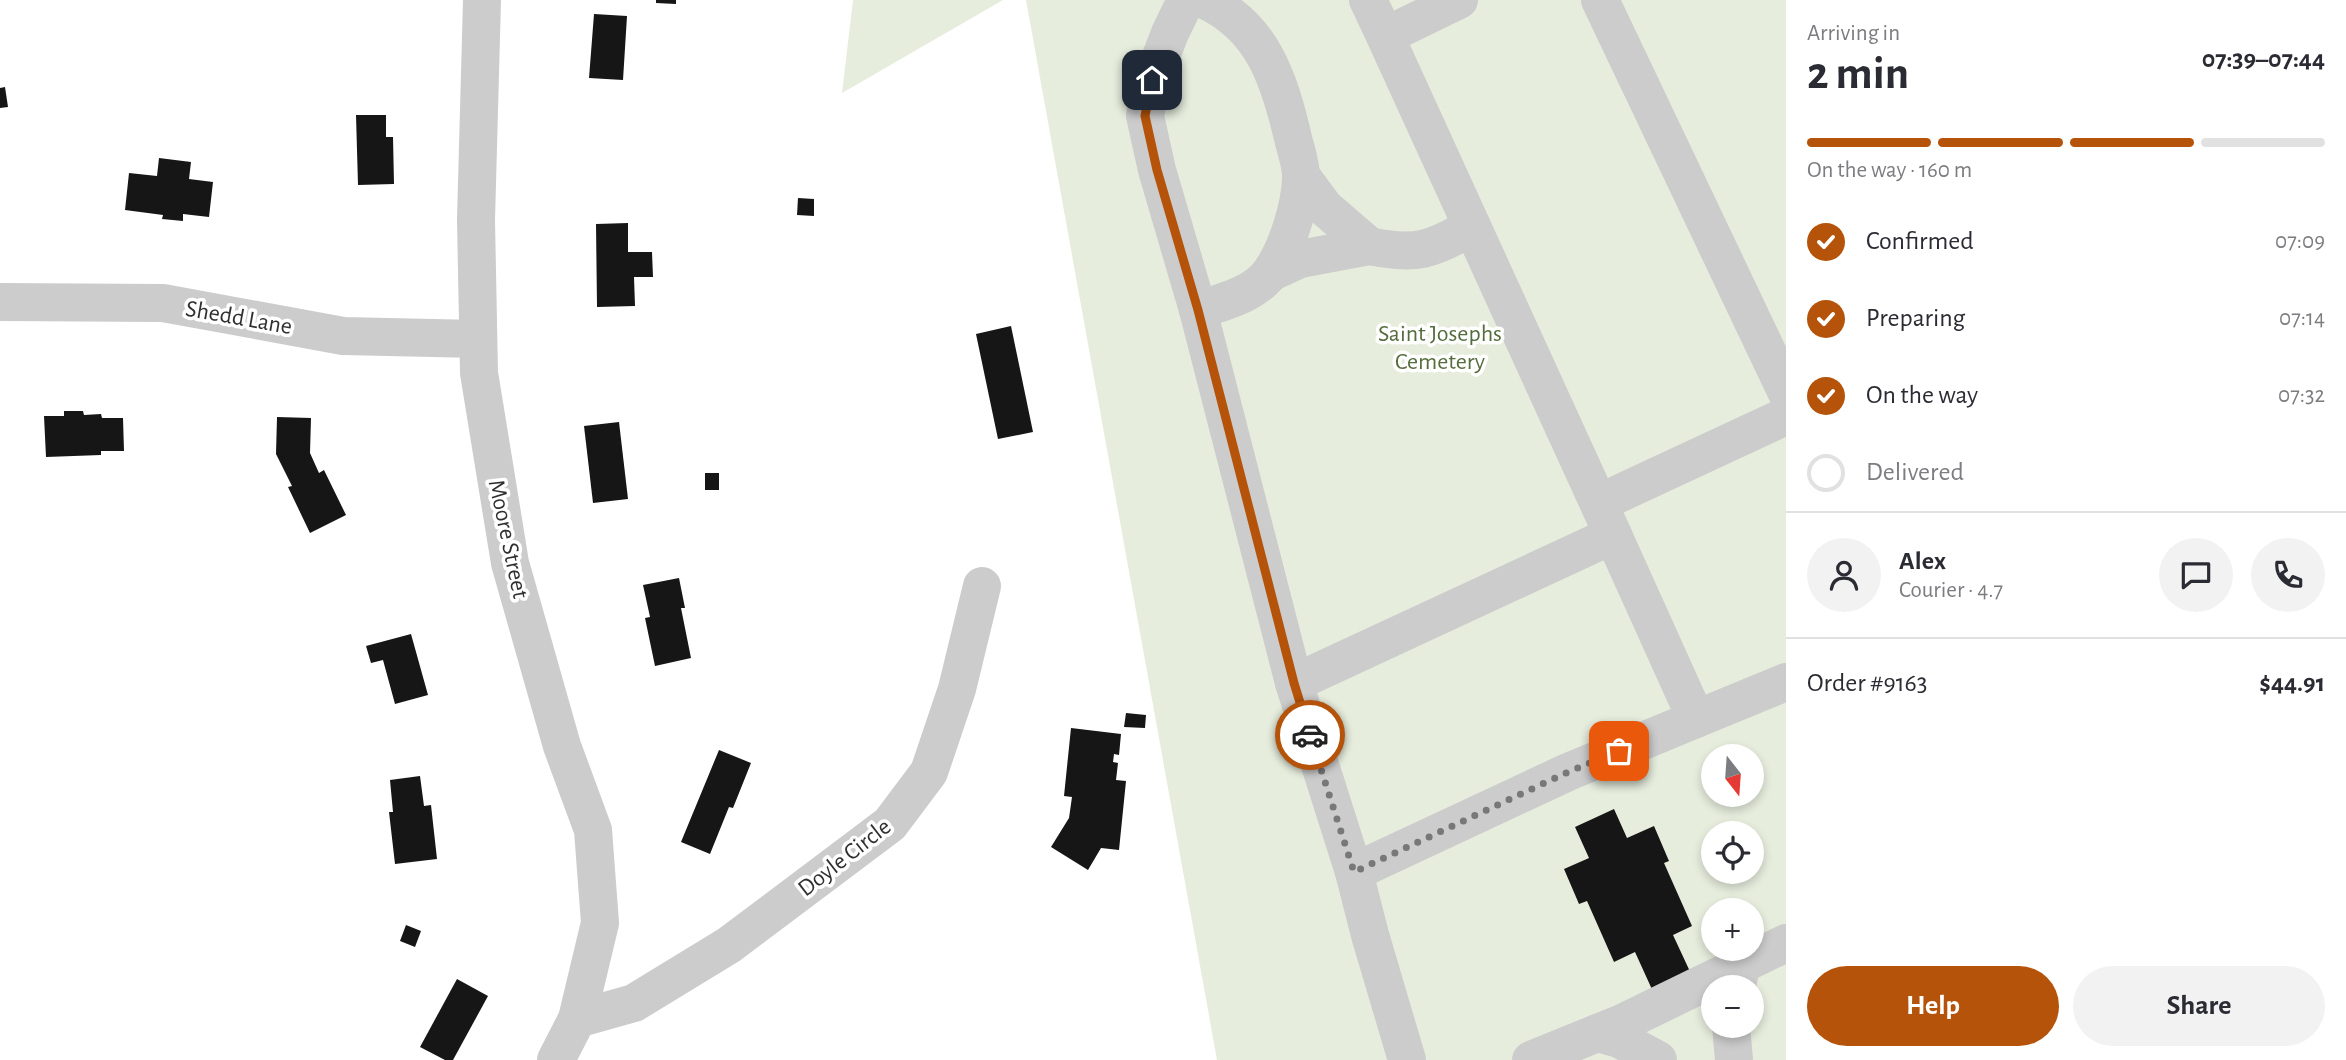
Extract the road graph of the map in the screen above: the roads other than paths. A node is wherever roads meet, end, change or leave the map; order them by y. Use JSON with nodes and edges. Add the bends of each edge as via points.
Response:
{"nodes":[{"id":1,"x":482,"y":0,"type":"edge"},
{"id":2,"x":1150,"y":0,"type":"edge"},
{"id":3,"x":1205,"y":0,"type":"edge"},
{"id":4,"x":1368,"y":0,"type":"edge"},
{"id":5,"x":1459,"y":0,"type":"edge"},
{"id":6,"x":1600,"y":0,"type":"edge"},
{"id":7,"x":1178,"y":16,"type":"edge"},
{"id":8,"x":1385,"y":36,"type":"junction"},
{"id":9,"x":1302,"y":177,"type":"junction"},
{"id":10,"x":1472,"y":227,"type":"junction"},
{"id":11,"x":1369,"y":246,"type":"junction"},
{"id":12,"x":1272,"y":272,"type":"junction"},
{"id":13,"x":0,"y":302,"type":"edge"},
{"id":14,"x":1198,"y":310,"type":"junction"},
{"id":15,"x":478,"y":339,"type":"junction"},
{"id":16,"x":1786,"y":391,"type":"edge"},
{"id":17,"x":1786,"y":416,"type":"edge"},
{"id":18,"x":1606,"y":519,"type":"junction"},
{"id":19,"x":982,"y":586,"type":"dead end"},
{"id":20,"x":1786,"y":682,"type":"edge"},
{"id":21,"x":1294,"y":683,"type":"junction"},
{"id":22,"x":1696,"y":719,"type":"junction"},
{"id":23,"x":1354,"y":872,"type":"junction"},
{"id":24,"x":1786,"y":943,"type":"edge"},
{"id":25,"x":1740,"y":975,"type":"edge"},
{"id":26,"x":1701,"y":991,"type":"edge"},
{"id":27,"x":578,"y":1019,"type":"junction"},
{"id":28,"x":1598,"y":1033,"type":"junction"},
{"id":29,"x":1732,"y":1038,"type":"edge"},
{"id":30,"x":556,"y":1060,"type":"edge"},
{"id":31,"x":1407,"y":1060,"type":"edge"},
{"id":32,"x":1531,"y":1060,"type":"edge"},
{"id":33,"x":1658,"y":1060,"type":"edge"},
{"id":34,"x":1734,"y":1060,"type":"edge"}],
"edges":[{"from":1,"to":15,"type":"street","name":"Moore Street"},
{"from":2,"to":7,"type":"street"},
{"from":3,"to":9,"type":"street","via":[[1241,23],[1263,49]]},
{"from":4,"to":8,"type":"street"},
{"from":5,"to":8,"type":"street"},
{"from":6,"to":16,"type":"street"},
{"from":7,"to":14,"type":"street","via":[[1152,80],[1145,116]]},
{"from":8,"to":10,"type":"street"},
{"from":9,"to":11,"type":"street","via":[[1325,208]]},
{"from":9,"to":12,"type":"street","via":[[1296,211]]},
{"from":10,"to":11,"type":"street","via":[[1419,251]]},
{"from":10,"to":18,"type":"street"},
{"from":11,"to":12,"type":"street","via":[[1300,259]]},
{"from":12,"to":14,"type":"street","via":[[1254,288]]},
{"from":13,"to":15,"type":"street","name":"Shedd Lane","via":[[163,303],[343,336]]},
{"from":14,"to":21,"type":"street"},
{"from":15,"to":27,"type":"street","name":"Moore Street","via":[[479,373],[510,563],[562,746],[593,830],[600,923]]},
{"from":17,"to":18,"type":"street"},
{"from":18,"to":21,"type":"street"},
{"from":18,"to":22,"type":"street"},
{"from":19,"to":27,"type":"street","name":"Doyle Circle","via":[[957,689],[929,772],[890,824],[729,945],[634,1003]]},
{"from":20,"to":22,"type":"street"},
{"from":21,"to":23,"type":"street"},
{"from":22,"to":23,"type":"street","via":[[1568,772]]},
{"from":23,"to":31,"type":"street"},
{"from":24,"to":25,"type":"street"},
{"from":26,"to":28,"type":"street"},
{"from":27,"to":30,"type":"street","name":"Moore Street"},
{"from":28,"to":32,"type":"street"},
{"from":28,"to":33,"type":"street"},
{"from":29,"to":34,"type":"street"}]}
